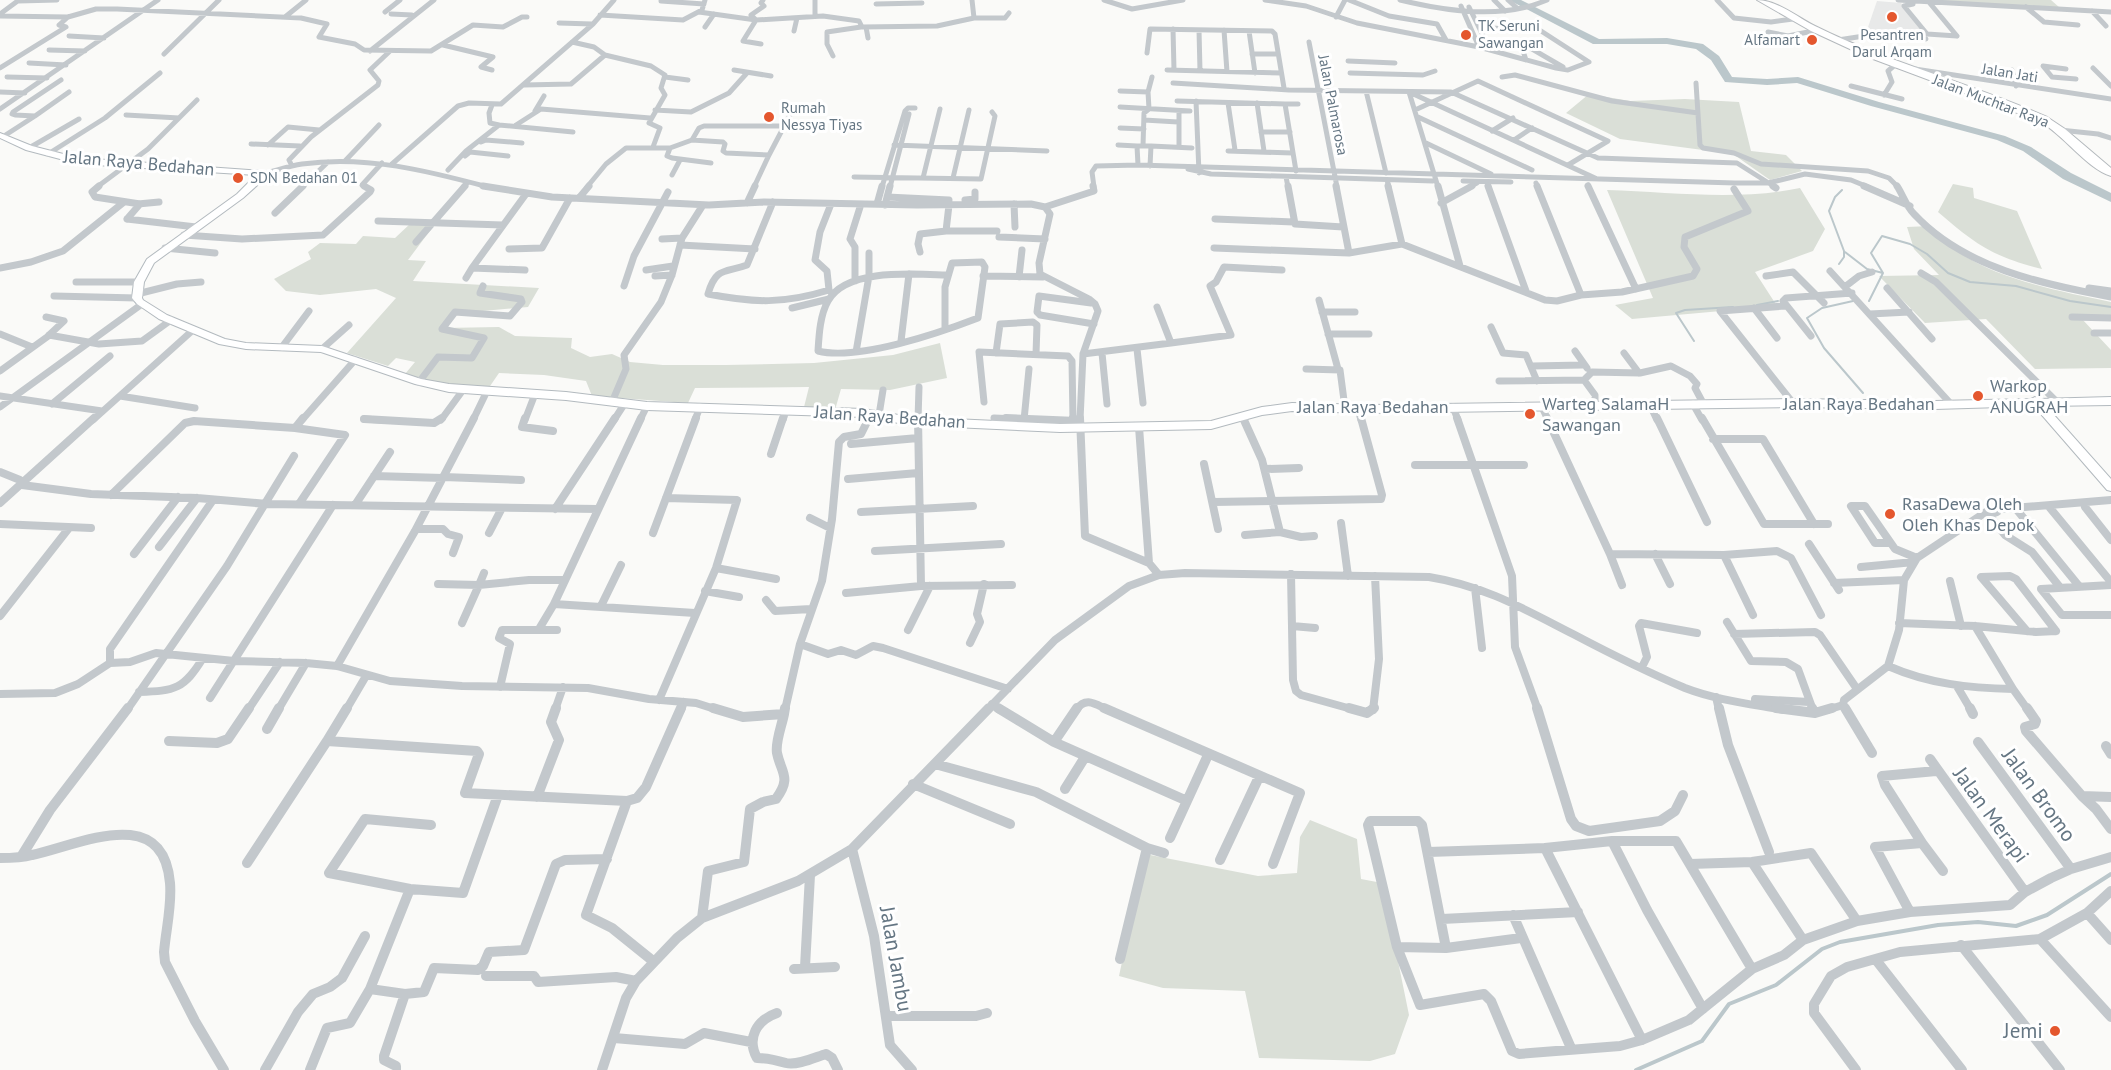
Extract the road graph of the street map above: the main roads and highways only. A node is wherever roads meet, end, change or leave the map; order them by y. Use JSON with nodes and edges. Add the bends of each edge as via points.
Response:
{"nodes":[{"id":1,"x":1761,"y":0,"type":"edge"},
{"id":2,"x":2111,"y":173,"type":"edge"}],
"edges":[{"from":1,"to":2,"type":"highway","name":"Jalan Muchtar Raya","via":[[1838,40],[2044,119]]}]}
